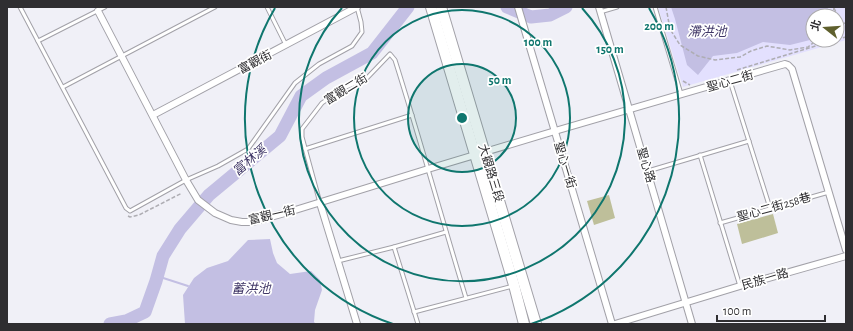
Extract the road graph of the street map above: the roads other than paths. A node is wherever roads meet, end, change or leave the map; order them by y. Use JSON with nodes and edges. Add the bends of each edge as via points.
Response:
{"nodes":[{"id":1,"x":20,"y":7,"type":"edge"},
{"id":2,"x":105,"y":7,"type":"edge"},
{"id":3,"x":215,"y":7,"type":"edge"},
{"id":4,"x":267,"y":7,"type":"edge"},
{"id":5,"x":357,"y":7,"type":"edge"},
{"id":6,"x":431,"y":7,"type":"edge"},
{"id":7,"x":441,"y":7,"type":"edge"},
{"id":8,"x":518,"y":7,"type":"edge"},
{"id":9,"x":618,"y":7,"type":"edge"},
{"id":10,"x":655,"y":7,"type":"edge"},
{"id":11,"x":98,"y":10,"type":"junction"},
{"id":12,"x":600,"y":10,"type":"edge"},
{"id":13,"x":442,"y":26,"type":"junction"},
{"id":14,"x":38,"y":41,"type":"junction"},
{"id":15,"x":286,"y":45,"type":"junction"},
{"id":16,"x":121,"y":56,"type":"junction"},
{"id":17,"x":730,"y":81,"type":"junction"},
{"id":18,"x":63,"y":87,"type":"junction"},
{"id":19,"x":681,"y":94,"type":"junction"},
{"id":20,"x":629,"y":110,"type":"junction"},
{"id":21,"x":153,"y":115,"type":"junction"},
{"id":22,"x":412,"y":115,"type":"junction"},
{"id":23,"x":555,"y":130,"type":"junction"},
{"id":24,"x":749,"y":140,"type":"junction"},
{"id":25,"x":305,"y":148,"type":"junction"},
{"id":26,"x":480,"y":153,"type":"junction"},
{"id":27,"x":700,"y":155,"type":"junction"},
{"id":28,"x":428,"y":169,"type":"junction"},
{"id":29,"x":648,"y":171,"type":"junction"},
{"id":30,"x":186,"y":180,"type":"junction"},
{"id":31,"x":828,"y":192,"type":"junction"},
{"id":32,"x":320,"y":203,"type":"junction"},
{"id":33,"x":770,"y":208,"type":"junction"},
{"id":34,"x":720,"y":223,"type":"junction"},
{"id":35,"x":446,"y":232,"type":"junction"},
{"id":36,"x":394,"y":247,"type":"junction"},
{"id":37,"x":846,"y":250,"type":"edge"},
{"id":38,"x":846,"y":256,"type":"edge"},
{"id":39,"x":338,"y":261,"type":"junction"},
{"id":40,"x":514,"y":285,"type":"junction"},
{"id":41,"x":740,"y":286,"type":"junction"},
{"id":42,"x":466,"y":298,"type":"junction"},
{"id":43,"x":686,"y":303,"type":"junction"},
{"id":44,"x":414,"y":312,"type":"junction"},
{"id":45,"x":357,"y":324,"type":"edge"},
{"id":46,"x":418,"y":324,"type":"edge"},
{"id":47,"x":524,"y":324,"type":"edge"},
{"id":48,"x":536,"y":324,"type":"edge"},
{"id":49,"x":614,"y":324,"type":"edge"},
{"id":50,"x":692,"y":324,"type":"edge"}],
"edges":[{"from":1,"to":14,"type":"lane"},
{"from":2,"to":11,"type":"lane"},
{"from":3,"to":16,"type":"lane"},
{"from":4,"to":15,"type":"lane"},
{"from":5,"to":15,"type":"street","name":"富觀街"},
{"from":5,"to":30,"type":"lane","via":[[362,32],[352,46],[319,64],[295,83],[248,149]]},
{"from":6,"to":13,"type":"main road"},
{"from":7,"to":13,"type":"main road"},
{"from":8,"to":23,"type":"street","name":"聖心一街"},
{"from":9,"to":12,"type":"lane"},
{"from":10,"to":19,"type":"lane"},
{"from":11,"to":14,"type":"lane"},
{"from":11,"to":16,"type":"street","name":"富觀一街"},
{"from":12,"to":20,"type":"street","name":"聖心路"},
{"from":13,"to":26,"type":"main road","name":"大觀路三段"},
{"from":14,"to":18,"type":"lane"},
{"from":15,"to":21,"type":"street","name":"富觀街"},
{"from":16,"to":18,"type":"lane"},
{"from":16,"to":21,"type":"street","name":"富觀一街"},
{"from":17,"to":19,"type":"street","name":"聖心二街"},
{"from":17,"to":24,"type":"lane"},
{"from":17,"to":31,"type":"street","name":"聖心二街","via":[[785,64],[791,67]]},
{"from":18,"to":30,"type":"lane","via":[[126,208],[130,211]]},
{"from":19,"to":20,"type":"street","name":"聖心二街"},
{"from":20,"to":23,"type":"street","name":"聖心二街"},
{"from":20,"to":29,"type":"street","name":"聖心路"},
{"from":21,"to":30,"type":"street","name":"富觀一街"},
{"from":22,"to":25,"type":"lane"},
{"from":22,"to":25,"type":"lane","name":"富觀二街","via":[[395,60],[390,54],[367,78],[346,87],[322,103],[302,129]]},
{"from":22,"to":28,"type":"lane","name":"富觀二街"},
{"from":23,"to":26,"type":"street","name":"聖心二街"},
{"from":23,"to":49,"type":"street","name":"聖心一街"},
{"from":24,"to":27,"type":"lane"},
{"from":24,"to":33,"type":"lane"},
{"from":25,"to":32,"type":"lane","name":"富觀二街"},
{"from":26,"to":28,"type":"street","name":"富觀一街"},
{"from":26,"to":40,"type":"main road","name":"大觀路三段"},
{"from":26,"to":48,"type":"main road","name":"大觀路三段"},
{"from":27,"to":29,"type":"lane"},
{"from":27,"to":34,"type":"lane"},
{"from":28,"to":32,"type":"street","name":"富觀一街"},
{"from":28,"to":35,"type":"lane","name":"富觀二街"},
{"from":29,"to":43,"type":"street","name":"聖心路"},
{"from":30,"to":32,"type":"street","name":"富觀一街","via":[[198,200],[215,213],[242,222],[253,222]]},
{"from":31,"to":33,"type":"lane","name":"聖心二街258巷"},
{"from":31,"to":37,"type":"street","name":"聖心二街"},
{"from":32,"to":39,"type":"street","name":"富觀二街"},
{"from":33,"to":34,"type":"lane","name":"聖心二街258巷"},
{"from":34,"to":41,"type":"lane"},
{"from":35,"to":36,"type":"lane"},
{"from":35,"to":42,"type":"lane","name":"富觀二街"},
{"from":36,"to":39,"type":"lane"},
{"from":36,"to":44,"type":"lane"},
{"from":38,"to":41,"type":"street","name":"民族一路"},
{"from":39,"to":45,"type":"street","name":"富觀二街"},
{"from":40,"to":42,"type":"lane"},
{"from":40,"to":47,"type":"main road","name":"大觀路三段"},
{"from":41,"to":43,"type":"street","name":"民族一路"},
{"from":42,"to":44,"type":"lane"},
{"from":43,"to":49,"type":"street","name":"民族一路"},
{"from":43,"to":50,"type":"street","name":"聖心路"},
{"from":44,"to":46,"type":"lane"}]}
